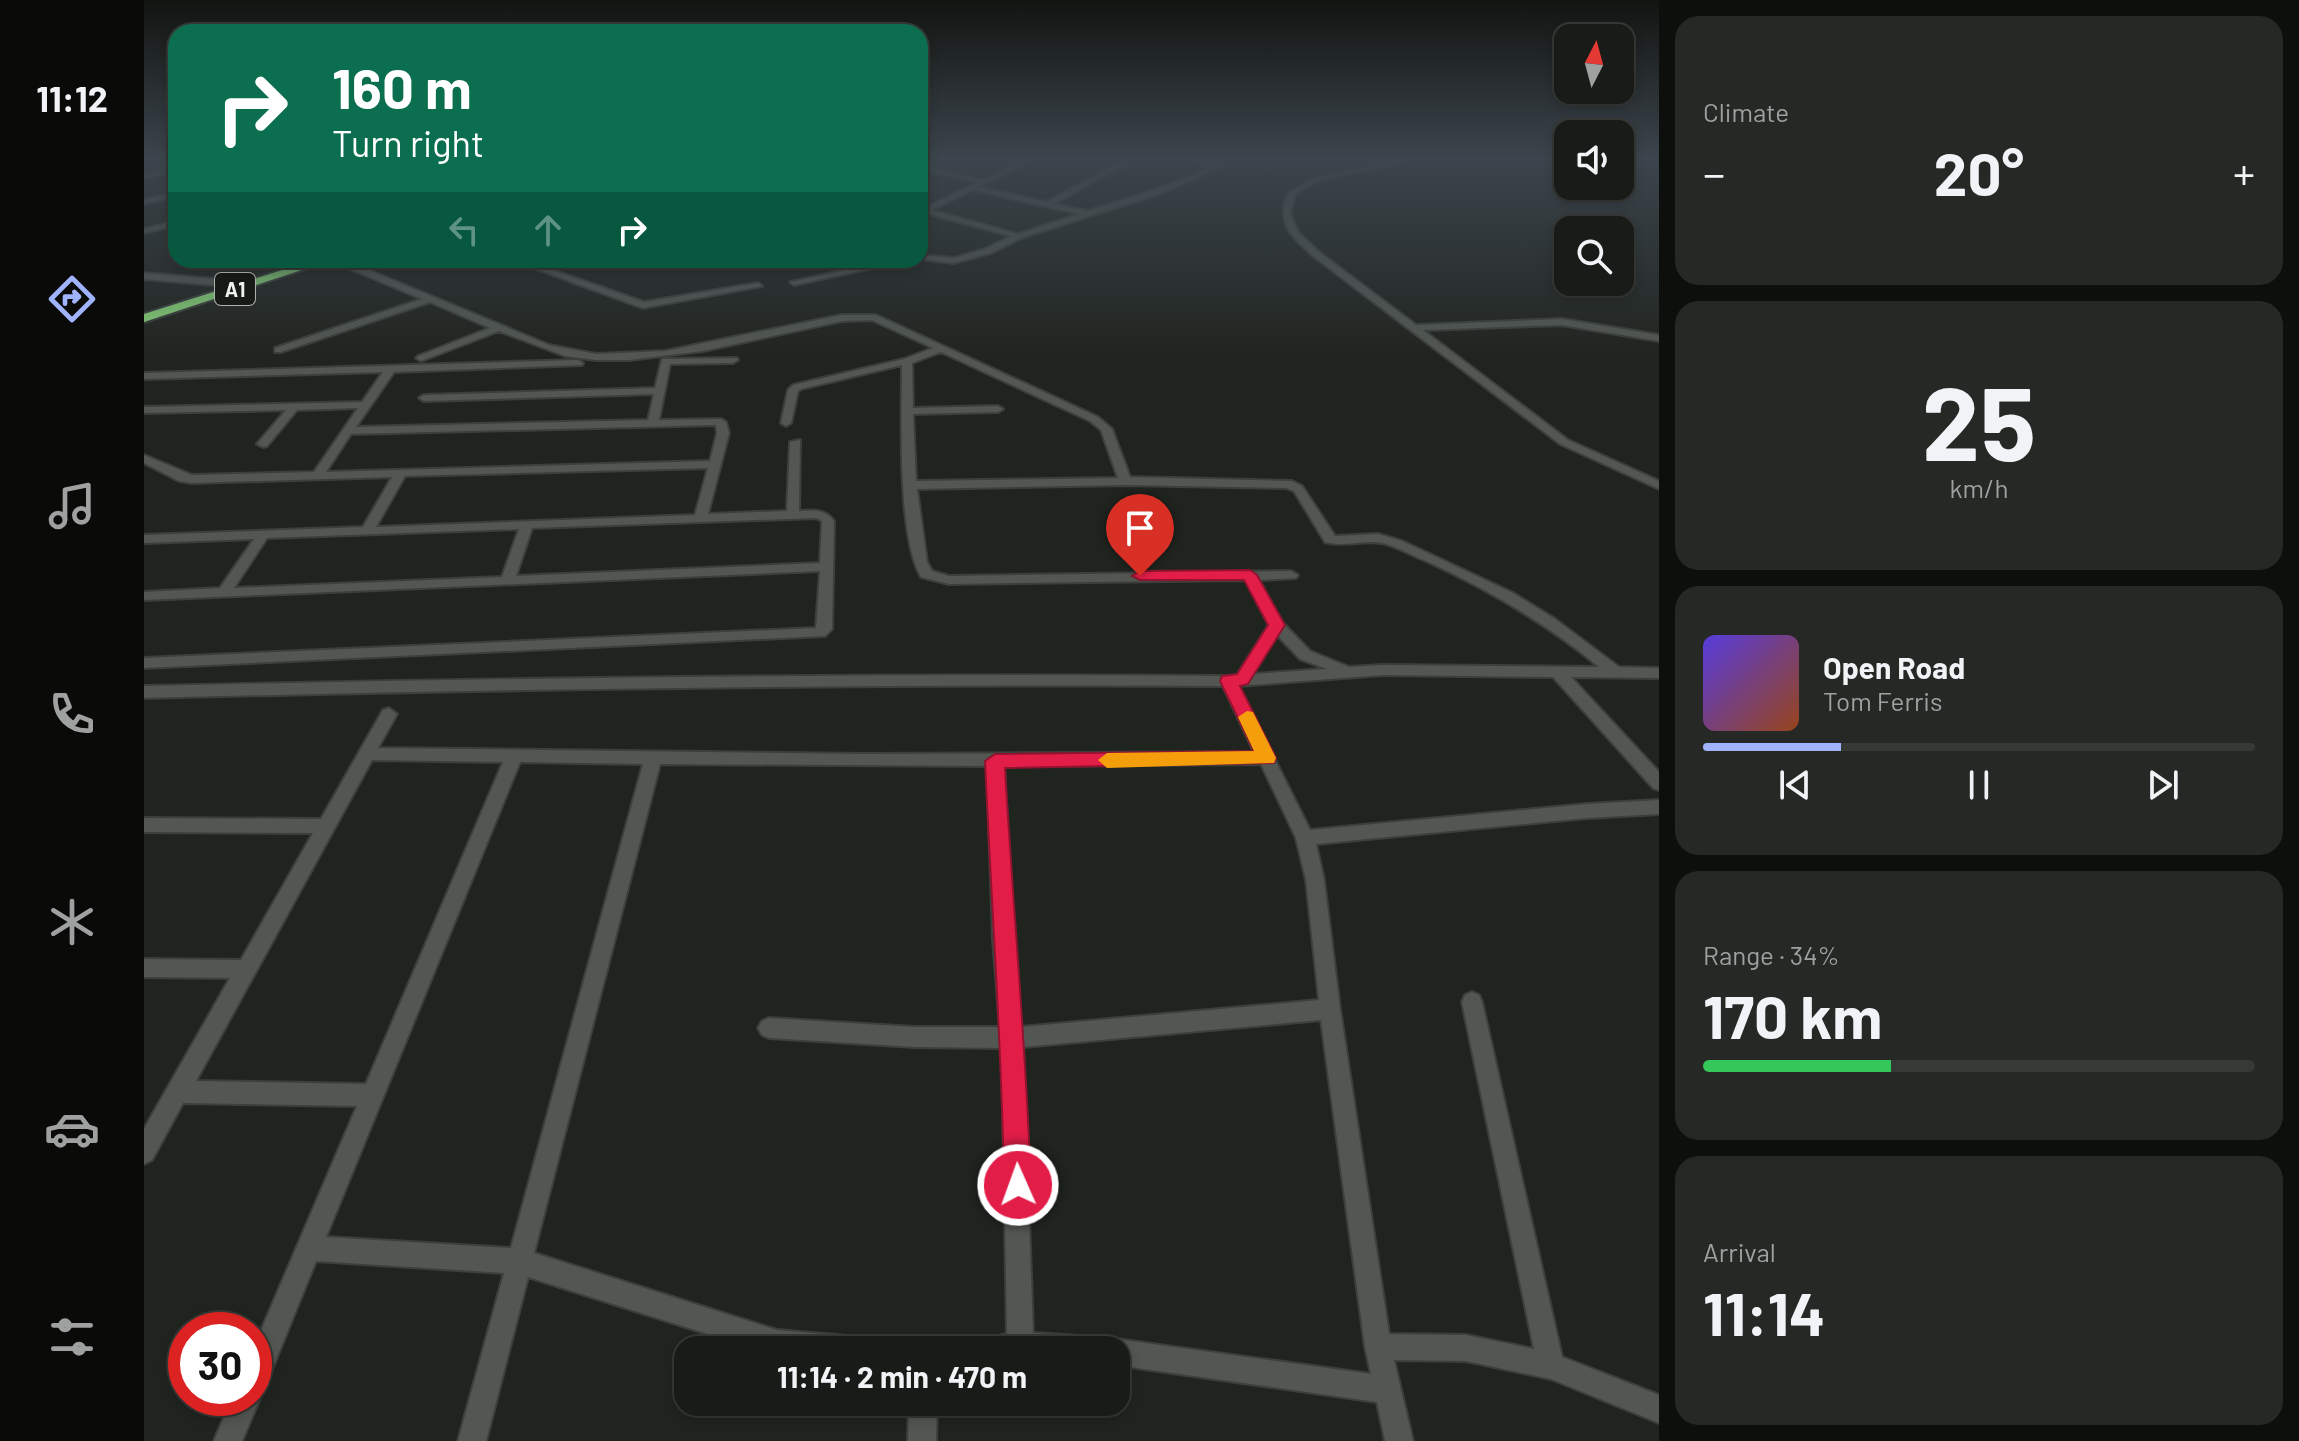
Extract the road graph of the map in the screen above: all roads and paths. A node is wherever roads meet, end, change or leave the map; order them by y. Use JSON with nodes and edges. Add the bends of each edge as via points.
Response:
{"nodes":[{"id":1,"x":971,"y":224,"type":"edge"},
{"id":2,"x":1055,"y":224,"type":"edge"},
{"id":3,"x":1288,"y":224,"type":"edge"},
{"id":4,"x":168,"y":225,"type":"edge"},
{"id":5,"x":144,"y":231,"type":"edge"},
{"id":6,"x":1018,"y":236,"type":"junction"},
{"id":7,"x":928,"y":258,"type":"edge"},
{"id":8,"x":302,"y":268,"type":"edge"},
{"id":9,"x":356,"y":268,"type":"edge"},
{"id":10,"x":539,"y":268,"type":"edge"},
{"id":11,"x":865,"y":268,"type":"edge"},
{"id":12,"x":144,"y":276,"type":"edge"},
{"id":13,"x":794,"y":282,"type":"dead end"},
{"id":14,"x":250,"y":285,"type":"junction"},
{"id":15,"x":758,"y":286,"type":"dead end"},
{"id":16,"x":431,"y":299,"type":"junction"},
{"id":17,"x":144,"y":318,"type":"edge"},
{"id":18,"x":498,"y":328,"type":"junction"},
{"id":19,"x":1412,"y":328,"type":"junction"},
{"id":20,"x":1659,"y":338,"type":"edge"},
{"id":21,"x":942,"y":348,"type":"junction"},
{"id":22,"x":278,"y":350,"type":"dead end"},
{"id":23,"x":421,"y":358,"type":"dead end"},
{"id":24,"x":733,"y":360,"type":"dead end"},
{"id":25,"x":666,"y":361,"type":"junction"},
{"id":26,"x":907,"y":361,"type":"junction"},
{"id":27,"x":391,"y":368,"type":"junction"},
{"id":28,"x":144,"y":376,"type":"edge"},
{"id":29,"x":161,"y":376,"type":"junction"},
{"id":30,"x":144,"y":390,"type":"edge"},
{"id":31,"x":659,"y":391,"type":"junction"},
{"id":32,"x":424,"y":398,"type":"dead end"},
{"id":33,"x":365,"y":405,"type":"junction"},
{"id":34,"x":294,"y":407,"type":"junction"},
{"id":35,"x":998,"y":409,"type":"dead end"},
{"id":36,"x":144,"y":410,"type":"edge"},
{"id":37,"x":907,"y":411,"type":"junction"},
{"id":38,"x":653,"y":422,"type":"junction"},
{"id":39,"x":786,"y":423,"type":"dead end"},
{"id":40,"x":348,"y":431,"type":"junction"},
{"id":41,"x":796,"y":442,"type":"dead end"},
{"id":42,"x":263,"y":444,"type":"dead end"},
{"id":43,"x":144,"y":458,"type":"edge"},
{"id":44,"x":716,"y":464,"type":"junction"},
{"id":45,"x":400,"y":474,"type":"junction"},
{"id":46,"x":317,"y":476,"type":"junction"},
{"id":47,"x":1125,"y":481,"type":"junction"},
{"id":48,"x":911,"y":485,"type":"junction"},
{"id":49,"x":1659,"y":485,"type":"edge"},
{"id":50,"x":793,"y":515,"type":"junction"},
{"id":51,"x":700,"y":520,"type":"junction"},
{"id":52,"x":526,"y":526,"type":"junction"},
{"id":53,"x":367,"y":531,"type":"junction"},
{"id":54,"x":262,"y":536,"type":"junction"},
{"id":55,"x":144,"y":539,"type":"edge"},
{"id":56,"x":825,"y":567,"type":"junction"},
{"id":57,"x":1250,"y":575,"type":"junction"},
{"id":58,"x":1291,"y":575,"type":"dead end"},
{"id":59,"x":507,"y":581,"type":"junction"},
{"id":60,"x":223,"y":594,"type":"junction"},
{"id":61,"x":144,"y":596,"type":"edge"},
{"id":62,"x":1276,"y":625,"type":"junction"},
{"id":63,"x":144,"y":663,"type":"edge"},
{"id":64,"x":1614,"y":671,"type":"junction"},
{"id":65,"x":1353,"y":672,"type":"junction"},
{"id":66,"x":1659,"y":673,"type":"edge"},
{"id":67,"x":1559,"y":674,"type":"junction"},
{"id":68,"x":1235,"y":680,"type":"junction"},
{"id":69,"x":144,"y":692,"type":"edge"},
{"id":70,"x":389,"y":714,"type":"dead end"},
{"id":71,"x":366,"y":754,"type":"junction"},
{"id":72,"x":653,"y":757,"type":"junction"},
{"id":73,"x":513,"y":758,"type":"junction"},
{"id":74,"x":1267,"y":758,"type":"junction"},
{"id":75,"x":995,"y":761,"type":"junction"},
{"id":76,"x":1659,"y":783,"type":"edge"},
{"id":77,"x":1659,"y":807,"type":"edge"},
{"id":78,"x":144,"y":825,"type":"edge"},
{"id":79,"x":326,"y":826,"type":"junction"},
{"id":80,"x":1305,"y":838,"type":"junction"},
{"id":81,"x":144,"y":968,"type":"edge"},
{"id":82,"x":246,"y":969,"type":"junction"},
{"id":83,"x":1472,"y":1002,"type":"dead end"},
{"id":84,"x":1330,"y":1009,"type":"junction"},
{"id":85,"x":769,"y":1028,"type":"dead end"},
{"id":86,"x":1011,"y":1038,"type":"junction"},
{"id":87,"x":178,"y":1092,"type":"junction"},
{"id":88,"x":372,"y":1095,"type":"junction"},
{"id":89,"x":144,"y":1152,"type":"edge"},
{"id":90,"x":308,"y":1248,"type":"junction"},
{"id":91,"x":519,"y":1261,"type":"junction"},
{"id":92,"x":272,"y":1335,"type":"edge"},
{"id":93,"x":755,"y":1336,"type":"edge"},
{"id":94,"x":1020,"y":1336,"type":"edge"},
{"id":95,"x":1378,"y":1347,"type":"junction"},
{"id":96,"x":1130,"y":1354,"type":"edge"},
{"id":97,"x":1551,"y":1366,"type":"junction"},
{"id":98,"x":1386,"y":1390,"type":"junction"},
{"id":99,"x":1659,"y":1409,"type":"edge"},
{"id":100,"x":238,"y":1416,"type":"edge"},
{"id":101,"x":923,"y":1416,"type":"edge"},
{"id":102,"x":228,"y":1441,"type":"edge"},
{"id":103,"x":472,"y":1441,"type":"edge"},
{"id":104,"x":922,"y":1441,"type":"edge"},
{"id":105,"x":1399,"y":1441,"type":"edge"}],
"edges":[{"from":1,"to":6,"type":"street"},
{"from":2,"to":6,"type":"street"},
{"from":3,"to":19,"type":"street","via":[[1306,245]]},
{"from":4,"to":5,"type":"street"},
{"from":6,"to":7,"type":"street","via":[[954,261]]},
{"from":8,"to":14,"type":"highway","number":"A1"},
{"from":9,"to":16,"type":"street"},
{"from":10,"to":15,"type":"street","via":[[643,305]]},
{"from":11,"to":13,"type":"street"},
{"from":12,"to":14,"type":"street"},
{"from":14,"to":17,"type":"highway","number":"A1"},
{"from":16,"to":18,"type":"street"},
{"from":16,"to":22,"type":"street"},
{"from":18,"to":21,"type":"street","via":[[571,354],[648,356],[867,315]]},
{"from":18,"to":23,"type":"street"},
{"from":19,"to":20,"type":"street","via":[[1562,322]]},
{"from":19,"to":49,"type":"street","via":[[1564,442]]},
{"from":21,"to":26,"type":"street"},
{"from":21,"to":47,"type":"street","via":[[1101,424]]},
{"from":24,"to":25,"type":"street"},
{"from":25,"to":27,"type":"street"},
{"from":25,"to":31,"type":"street"},
{"from":26,"to":37,"type":"street"},
{"from":26,"to":39,"type":"street","via":[[797,387]]},
{"from":27,"to":29,"type":"street"},
{"from":27,"to":33,"type":"street"},
{"from":28,"to":29,"type":"street"},
{"from":29,"to":30,"type":"street"},
{"from":31,"to":32,"type":"street"},
{"from":31,"to":38,"type":"street"},
{"from":33,"to":34,"type":"street"},
{"from":33,"to":40,"type":"street"},
{"from":34,"to":36,"type":"street"},
{"from":34,"to":42,"type":"street"},
{"from":35,"to":37,"type":"street"},
{"from":37,"to":48,"type":"street"},
{"from":38,"to":40,"type":"street"},
{"from":38,"to":44,"type":"street","via":[[721,422]]},
{"from":40,"to":46,"type":"street"},
{"from":41,"to":50,"type":"street"},
{"from":43,"to":46,"type":"street","via":[[183,478]]},
{"from":44,"to":45,"type":"street"},
{"from":44,"to":51,"type":"street"},
{"from":45,"to":46,"type":"street"},
{"from":45,"to":53,"type":"street"},
{"from":47,"to":48,"type":"street"},
{"from":47,"to":64,"type":"street","via":[[1288,484],[1298,489],[1330,539],[1382,538],[1466,574],[1565,631]]},
{"from":48,"to":57,"type":"street","via":[[920,567],[933,577]]},
{"from":50,"to":51,"type":"street"},
{"from":50,"to":56,"type":"street","via":[[817,514],[828,521]]},
{"from":51,"to":52,"type":"street"},
{"from":52,"to":53,"type":"street"},
{"from":52,"to":59,"type":"street"},
{"from":53,"to":54,"type":"street"},
{"from":54,"to":55,"type":"street"},
{"from":54,"to":60,"type":"street"},
{"from":56,"to":59,"type":"street"},
{"from":56,"to":63,"type":"street","via":[[825,629],[811,635]]},
{"from":57,"to":58,"type":"street"},
{"from":57,"to":62,"type":"street"},
{"from":59,"to":60,"type":"street"},
{"from":60,"to":61,"type":"street"},
{"from":62,"to":65,"type":"street","via":[[1305,655]]},
{"from":62,"to":68,"type":"street"},
{"from":64,"to":66,"type":"street"},
{"from":64,"to":67,"type":"street"},
{"from":65,"to":67,"type":"street"},
{"from":65,"to":68,"type":"street"},
{"from":67,"to":76,"type":"street"},
{"from":68,"to":69,"type":"street"},
{"from":68,"to":74,"type":"street"},
{"from":70,"to":71,"type":"street"},
{"from":71,"to":73,"type":"street"},
{"from":71,"to":79,"type":"street"},
{"from":72,"to":73,"type":"street"},
{"from":72,"to":75,"type":"street"},
{"from":72,"to":91,"type":"street"},
{"from":73,"to":88,"type":"street"},
{"from":74,"to":75,"type":"street"},
{"from":74,"to":80,"type":"street"},
{"from":75,"to":86,"type":"street"},
{"from":77,"to":80,"type":"street"},
{"from":78,"to":79,"type":"street"},
{"from":79,"to":82,"type":"street"},
{"from":80,"to":84,"type":"street"},
{"from":81,"to":82,"type":"street"},
{"from":82,"to":87,"type":"street"},
{"from":83,"to":97,"type":"street"},
{"from":84,"to":86,"type":"street"},
{"from":84,"to":95,"type":"street"},
{"from":85,"to":86,"type":"street"},
{"from":86,"to":94,"type":"street"},
{"from":87,"to":88,"type":"street"},
{"from":87,"to":89,"type":"street"},
{"from":88,"to":90,"type":"street"},
{"from":90,"to":91,"type":"street"},
{"from":90,"to":92,"type":"street"},
{"from":91,"to":93,"type":"street"},
{"from":91,"to":103,"type":"street"},
{"from":95,"to":97,"type":"street","via":[[1466,1348]]},
{"from":95,"to":98,"type":"street"},
{"from":96,"to":98,"type":"street"},
{"from":97,"to":99,"type":"street"},
{"from":98,"to":105,"type":"street"},
{"from":100,"to":102,"type":"street"},
{"from":101,"to":104,"type":"street"}]}
